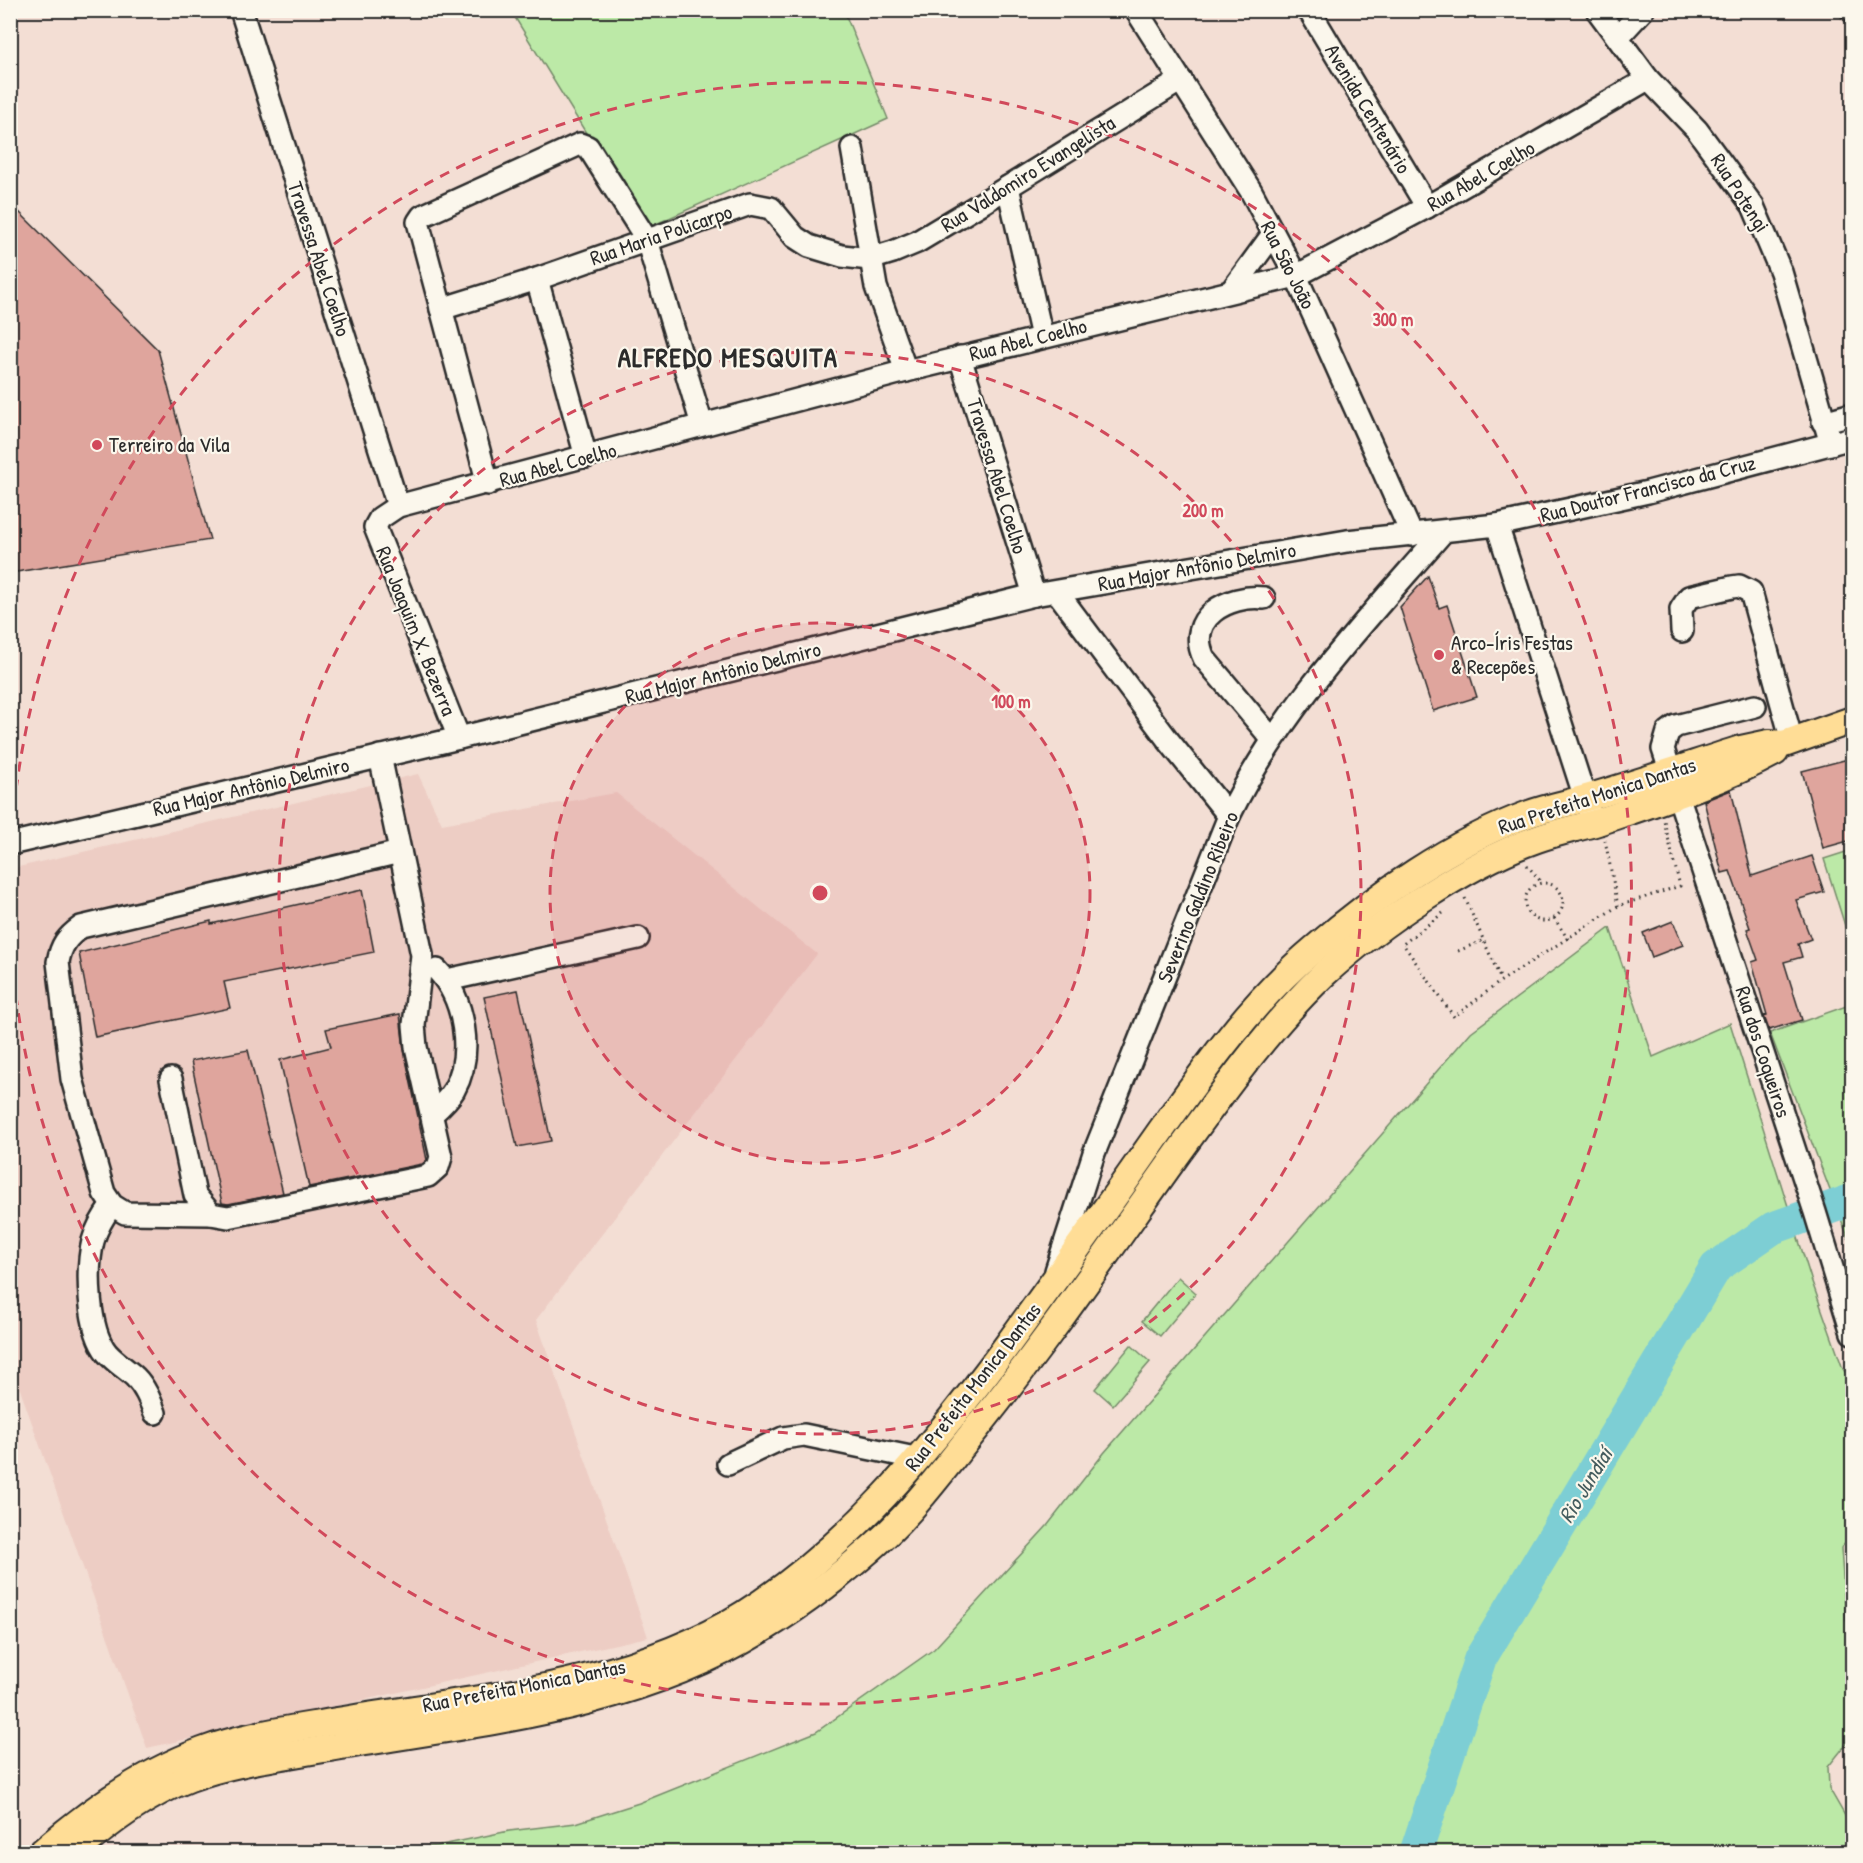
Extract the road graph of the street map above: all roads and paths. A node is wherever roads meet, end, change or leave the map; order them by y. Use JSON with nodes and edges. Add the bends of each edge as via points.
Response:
{"nodes":[{"id":1,"x":241,"y":10,"type":"edge"},
{"id":2,"x":1136,"y":10,"type":"edge"},
{"id":3,"x":1309,"y":10,"type":"edge"},
{"id":4,"x":1597,"y":10,"type":"edge"},
{"id":5,"x":1643,"y":10,"type":"edge"},
{"id":6,"x":1618,"y":37,"type":"junction"},
{"id":7,"x":1648,"y":78,"type":"junction"},
{"id":8,"x":1181,"y":80,"type":"junction"},
{"id":9,"x":852,"y":148,"type":"dead end"},
{"id":10,"x":1008,"y":187,"type":"junction"},
{"id":11,"x":1427,"y":207,"type":"junction"},
{"id":12,"x":1273,"y":234,"type":"junction"},
{"id":13,"x":646,"y":240,"type":"junction"},
{"id":14,"x":870,"y":259,"type":"junction"},
{"id":15,"x":1296,"y":276,"type":"junction"},
{"id":16,"x":537,"y":279,"type":"junction"},
{"id":17,"x":1232,"y":290,"type":"junction"},
{"id":18,"x":441,"y":309,"type":"junction"},
{"id":19,"x":1042,"y":337,"type":"junction"},
{"id":20,"x":960,"y":357,"type":"junction"},
{"id":21,"x":906,"y":370,"type":"junction"},
{"id":22,"x":1852,"y":414,"type":"edge"},
{"id":23,"x":1823,"y":422,"type":"junction"},
{"id":24,"x":702,"y":425,"type":"junction"},
{"id":25,"x":1852,"y":438,"type":"edge"},
{"id":26,"x":1831,"y":444,"type":"junction"},
{"id":27,"x":586,"y":457,"type":"junction"},
{"id":28,"x":489,"y":484,"type":"junction"},
{"id":29,"x":398,"y":507,"type":"junction"},
{"id":30,"x":375,"y":524,"type":"joint"},
{"id":31,"x":1497,"y":525,"type":"junction"},
{"id":32,"x":1442,"y":533,"type":"junction"},
{"id":33,"x":1412,"y":535,"type":"junction"},
{"id":34,"x":1057,"y":592,"type":"junction"},
{"id":35,"x":1034,"y":595,"type":"junction"},
{"id":36,"x":1264,"y":598,"type":"dead end"},
{"id":37,"x":1682,"y":631,"type":"dead end"},
{"id":38,"x":1755,"y":706,"type":"dead end"},
{"id":39,"x":1852,"y":720,"type":"edge"},
{"id":40,"x":459,"y":738,"type":"junction"},
{"id":41,"x":1272,"y":739,"type":"junction"},
{"id":42,"x":1788,"y":742,"type":"junction"},
{"id":43,"x":380,"y":756,"type":"junction"},
{"id":44,"x":1675,"y":782,"type":"junction"},
{"id":45,"x":1586,"y":798,"type":"junction"},
{"id":46,"x":1230,"y":816,"type":"junction"},
{"id":47,"x":1663,"y":816,"type":"dead end"},
{"id":48,"x":1599,"y":828,"type":"junction"},
{"id":49,"x":10,"y":844,"type":"edge"},
{"id":50,"x":400,"y":852,"type":"junction"},
{"id":51,"x":1537,"y":860,"type":"dead end"},
{"id":52,"x":1542,"y":883,"type":"junction"},
{"id":53,"x":1456,"y":903,"type":"dead end"},
{"id":54,"x":1618,"y":906,"type":"junction"},
{"id":55,"x":1447,"y":910,"type":"dead end"},
{"id":56,"x":1554,"y":918,"type":"junction"},
{"id":57,"x":638,"y":938,"type":"dead end"},
{"id":58,"x":1568,"y":939,"type":"junction"},
{"id":59,"x":1484,"y":940,"type":"junction"},
{"id":60,"x":1458,"y":951,"type":"dead end"},
{"id":61,"x":422,"y":955,"type":"junction"},
{"id":62,"x":447,"y":980,"type":"junction"},
{"id":63,"x":1501,"y":981,"type":"junction"},
{"id":64,"x":171,"y":1079,"type":"dead end"},
{"id":65,"x":432,"y":1114,"type":"junction"},
{"id":66,"x":112,"y":1205,"type":"junction"},
{"id":67,"x":211,"y":1214,"type":"junction"},
{"id":68,"x":1051,"y":1286,"type":"junction"},
{"id":69,"x":1072,"y":1301,"type":"junction"},
{"id":70,"x":1852,"y":1333,"type":"edge"},
{"id":71,"x":156,"y":1413,"type":"dead end"},
{"id":72,"x":920,"y":1459,"type":"junction"},
{"id":73,"x":728,"y":1464,"type":"dead end"},
{"id":74,"x":42,"y":1852,"type":"edge"},
{"id":75,"x":75,"y":1852,"type":"edge"}],
"edges":[{"from":1,"to":29,"type":"street","name":"Travessa Abel Coelho"},
{"from":2,"to":8,"type":"street","name":"Rua São João"},
{"from":3,"to":11,"type":"street","name":"Avenida Centenário"},
{"from":4,"to":6,"type":"street","name":"Rua Potengi"},
{"from":5,"to":6,"type":"street"},
{"from":6,"to":7,"type":"street","name":"Rua Potengi"},
{"from":7,"to":11,"type":"street","name":"Rua Abel Coelho"},
{"from":7,"to":23,"type":"street","name":"Rua Potengi","via":[[1697,130],[1753,206],[1781,272]]},
{"from":8,"to":10,"type":"street","name":"Rua Valdomiro Evangelista"},
{"from":8,"to":12,"type":"street","name":"Rua São João","via":[[1251,191]]},
{"from":9,"to":14,"type":"street"},
{"from":10,"to":14,"type":"street","name":"Rua Valdomiro Evangelista","via":[[917,242]]},
{"from":10,"to":19,"type":"street"},
{"from":11,"to":15,"type":"street","name":"Rua Abel Coelho"},
{"from":12,"to":15,"type":"street","name":"Rua São João"},
{"from":12,"to":17,"type":"street"},
{"from":13,"to":14,"type":"street","name":"Rua Maria Policarpo","via":[[743,206],[761,204],[771,208],[795,237],[809,246]]},
{"from":13,"to":16,"type":"street","name":"Rua Maria Policarpo"},
{"from":13,"to":18,"type":"street","via":[[583,144],[422,216],[418,225]]},
{"from":13,"to":24,"type":"street"},
{"from":14,"to":21,"type":"street","via":[[892,337]]},
{"from":15,"to":17,"type":"street","name":"Rua Abel Coelho"},
{"from":15,"to":33,"type":"street","name":"Rua São João"},
{"from":16,"to":18,"type":"street","name":"Rua Maria Policarpo"},
{"from":16,"to":27,"type":"street"},
{"from":17,"to":19,"type":"street","name":"Rua Abel Coelho"},
{"from":18,"to":28,"type":"street"},
{"from":19,"to":20,"type":"street","name":"Rua Abel Coelho"},
{"from":20,"to":21,"type":"street","name":"Rua Abel Coelho"},
{"from":20,"to":35,"type":"street","name":"Travessa Abel Coelho"},
{"from":21,"to":24,"type":"street","name":"Rua Abel Coelho"},
{"from":22,"to":23,"type":"street"},
{"from":23,"to":26,"type":"street","name":"Rua Potengi"},
{"from":24,"to":27,"type":"street","name":"Rua Abel Coelho"},
{"from":25,"to":26,"type":"street","name":"Rua Doutor Francisco da Cruz"},
{"from":26,"to":31,"type":"street","name":"Rua Doutor Francisco da Cruz","via":[[1648,492]]},
{"from":27,"to":28,"type":"street","name":"Rua Abel Coelho"},
{"from":28,"to":29,"type":"street","name":"Rua Abel Coelho"},
{"from":29,"to":30,"type":"street","name":"Rua Abel Coelho"},
{"from":30,"to":40,"type":"street","name":"Rua Joaquim X. Bezerra"},
{"from":31,"to":32,"type":"street","name":"Rua Doutor Francisco da Cruz"},
{"from":31,"to":45,"type":"street"},
{"from":32,"to":33,"type":"street","name":"Rua Major Antônio Delmiro"},
{"from":32,"to":41,"type":"street","name":"Severino Galdino Ribeiro","via":[[1325,668]]},
{"from":33,"to":34,"type":"street","name":"Rua Major Antônio Delmiro","via":[[1347,541]]},
{"from":34,"to":35,"type":"street","name":"Rua Major Antônio Delmiro"},
{"from":34,"to":46,"type":"street"},
{"from":35,"to":40,"type":"street","name":"Rua Major Antônio Delmiro"},
{"from":36,"to":41,"type":"street","via":[[1246,596],[1219,607],[1203,627],[1200,649]]},
{"from":37,"to":42,"type":"street","via":[[1681,609],[1689,597],[1739,586],[1751,592]]},
{"from":38,"to":44,"type":"street","name":"Rua dos Coqueiros","via":[[1676,726],[1668,732],[1663,749]]},
{"from":39,"to":42,"type":"main road","name":"Rua Prefeita Monica Dantas"},
{"from":40,"to":43,"type":"street","name":"Rua Major Antônio Delmiro"},
{"from":41,"to":46,"type":"street","name":"Severino Galdino Ribeiro"},
{"from":42,"to":44,"type":"main road","name":"Rua Prefeita Monica Dantas","via":[[1770,756]]},
{"from":43,"to":49,"type":"street","name":"Rua Major Antônio Delmiro"},
{"from":43,"to":50,"type":"street"},
{"from":44,"to":45,"type":"main road","name":"Rua Prefeita Monica Dantas"},
{"from":44,"to":48,"type":"main road","name":"Rua Prefeita Monica Dantas"},
{"from":44,"to":70,"type":"street","name":"Rua dos Coqueiros"},
{"from":45,"to":48,"type":"street"},
{"from":45,"to":68,"type":"main road","name":"Rua Prefeita Monica Dantas","via":[[1527,815],[1433,862],[1393,887],[1311,951],[1270,990],[1223,1045]]},
{"from":46,"to":68,"type":"street","name":"Severino Galdino Ribeiro","via":[[1094,1153]]},
{"from":47,"to":54,"type":"path","via":[[1680,886]]},
{"from":48,"to":54,"type":"path"},
{"from":48,"to":69,"type":"main road","name":"Rua Prefeita Monica Dantas","via":[[1536,839],[1474,867],[1430,894],[1327,972],[1244,1064]]},
{"from":50,"to":61,"type":"street"},
{"from":50,"to":66,"type":"street","via":[[81,927],[68,936],[58,962],[72,1079],[104,1193]]},
{"from":51,"to":52,"type":"path","via":[[1526,864]]},
{"from":52,"to":56,"type":"path","via":[[1554,886],[1562,896],[1562,909]]},
{"from":52,"to":56,"type":"path","via":[[1531,888],[1525,905],[1536,920]]},
{"from":53,"to":59,"type":"path","via":[[1464,897]]},
{"from":54,"to":58,"type":"path"},
{"from":55,"to":63,"type":"path","via":[[1403,944],[1454,1017]]},
{"from":56,"to":58,"type":"path"},
{"from":57,"to":62,"type":"street"},
{"from":58,"to":63,"type":"path"},
{"from":59,"to":60,"type":"path"},
{"from":59,"to":63,"type":"path"},
{"from":61,"to":62,"type":"street"},
{"from":61,"to":65,"type":"street","via":[[414,1025]]},
{"from":62,"to":65,"type":"street","via":[[462,1017],[464,1055],[454,1091]]},
{"from":64,"to":67,"type":"street","via":[[195,1195]]},
{"from":65,"to":67,"type":"street","via":[[441,1157],[438,1167],[428,1176],[228,1216]]},
{"from":66,"to":67,"type":"street","via":[[125,1213],[140,1215]]},
{"from":66,"to":71,"type":"street","via":[[100,1221],[93,1243],[96,1336],[107,1353],[137,1379]]},
{"from":68,"to":69,"type":"street"},
{"from":68,"to":72,"type":"main road","name":"Rua Prefeita Monica Dantas"},
{"from":69,"to":75,"type":"main road","name":"Rua Prefeita Monica Dantas","via":[[1014,1382],[889,1532],[804,1602],[717,1654],[664,1678],[581,1704],[282,1756],[190,1778],[134,1808]]},
{"from":72,"to":73,"type":"street","via":[[804,1435],[792,1436]]},
{"from":72,"to":74,"type":"main road","name":"Rua Prefeita Monica Dantas","via":[[852,1531],[805,1571],[742,1615],[677,1649],[559,1684],[284,1730],[204,1750],[97,1806]]}]}
